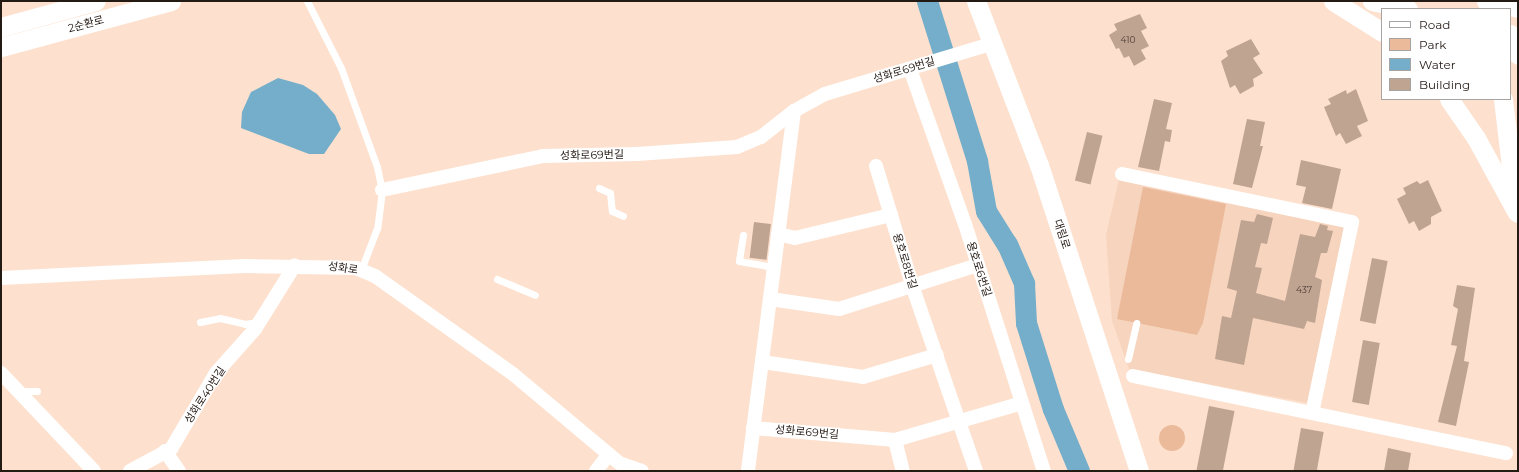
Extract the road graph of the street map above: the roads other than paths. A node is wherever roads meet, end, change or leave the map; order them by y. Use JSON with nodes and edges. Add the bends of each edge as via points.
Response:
{"nodes":[{"id":1,"x":96,"y":1,"type":"edge"},
{"id":2,"x":171,"y":1,"type":"edge"},
{"id":3,"x":307,"y":1,"type":"edge"},
{"id":4,"x":976,"y":1,"type":"edge"},
{"id":5,"x":1333,"y":1,"type":"edge"},
{"id":6,"x":1372,"y":1,"type":"edge"},
{"id":7,"x":1486,"y":1,"type":"edge"},
{"id":8,"x":1404,"y":8,"type":"edge"},
{"id":9,"x":1510,"y":8,"type":"edge"},
{"id":10,"x":1,"y":27,"type":"edge"},
{"id":11,"x":1381,"y":31,"type":"edge"},
{"id":12,"x":1511,"y":36,"type":"edge"},
{"id":13,"x":994,"y":43,"type":"junction"},
{"id":14,"x":1,"y":47,"type":"edge"},
{"id":15,"x":1518,"y":55,"type":"edge"},
{"id":16,"x":910,"y":69,"type":"junction"},
{"id":17,"x":1450,"y":100,"type":"edge"},
{"id":18,"x":1504,"y":100,"type":"edge"},
{"id":19,"x":794,"y":111,"type":"junction"},
{"id":20,"x":876,"y":166,"type":"dead end"},
{"id":21,"x":1122,"y":174,"type":"dead end"},
{"id":22,"x":599,"y":188,"type":"dead end"},
{"id":23,"x":382,"y":190,"type":"junction"},
{"id":24,"x":891,"y":215,"type":"junction"},
{"id":25,"x":623,"y":216,"type":"dead end"},
{"id":26,"x":1517,"y":219,"type":"edge"},
{"id":27,"x":778,"y":234,"type":"junction"},
{"id":28,"x":743,"y":235,"type":"dead end"},
{"id":29,"x":295,"y":265,"type":"junction"},
{"id":30,"x":978,"y":265,"type":"junction"},
{"id":31,"x":774,"y":267,"type":"junction"},
{"id":32,"x":361,"y":270,"type":"junction"},
{"id":33,"x":1,"y":278,"type":"edge"},
{"id":34,"x":497,"y":279,"type":"dead end"},
{"id":35,"x":913,"y":288,"type":"junction"},
{"id":36,"x":535,"y":295,"type":"dead end"},
{"id":37,"x":770,"y":299,"type":"junction"},
{"id":38,"x":260,"y":321,"type":"junction"},
{"id":39,"x":200,"y":322,"type":"dead end"},
{"id":40,"x":1136,"y":323,"type":"dead end"},
{"id":41,"x":937,"y":355,"type":"junction"},
{"id":42,"x":1128,"y":359,"type":"dead end"},
{"id":43,"x":762,"y":362,"type":"junction"},
{"id":44,"x":1,"y":373,"type":"edge"},
{"id":45,"x":1133,"y":376,"type":"dead end"},
{"id":46,"x":18,"y":391,"type":"junction"},
{"id":47,"x":37,"y":391,"type":"dead end"},
{"id":48,"x":1019,"y":404,"type":"dead end"},
{"id":49,"x":1312,"y":413,"type":"junction"},
{"id":50,"x":960,"y":421,"type":"junction"},
{"id":51,"x":753,"y":428,"type":"junction"},
{"id":52,"x":895,"y":440,"type":"junction"},
{"id":53,"x":165,"y":451,"type":"junction"},
{"id":54,"x":1506,"y":453,"type":"dead end"},
{"id":55,"x":609,"y":454,"type":"junction"},
{"id":56,"x":94,"y":471,"type":"edge"},
{"id":57,"x":130,"y":471,"type":"edge"},
{"id":58,"x":179,"y":471,"type":"edge"},
{"id":59,"x":596,"y":471,"type":"edge"},
{"id":60,"x":642,"y":471,"type":"edge"},
{"id":61,"x":748,"y":471,"type":"edge"},
{"id":62,"x":903,"y":471,"type":"edge"},
{"id":63,"x":976,"y":471,"type":"edge"},
{"id":64,"x":1044,"y":471,"type":"edge"},
{"id":65,"x":1139,"y":471,"type":"edge"}],
"edges":[{"from":1,"to":10,"type":"street","name":"2순환로"},
{"from":2,"to":14,"type":"street","name":"2순환로"},
{"from":3,"to":23,"type":"lane","via":[[341,68]]},
{"from":4,"to":13,"type":"street","name":"대림로"},
{"from":5,"to":11,"type":"street"},
{"from":6,"to":8,"type":"street"},
{"from":7,"to":9,"type":"street"},
{"from":12,"to":15,"type":"street"},
{"from":13,"to":16,"type":"street","name":"성화로69번길"},
{"from":13,"to":65,"type":"street","name":"대림로","via":[[1040,165]]},
{"from":16,"to":19,"type":"street","name":"성화로69번길","via":[[825,94]]},
{"from":16,"to":30,"type":"street","name":"용호로6번길"},
{"from":17,"to":26,"type":"street","via":[[1476,138]]},
{"from":18,"to":26,"type":"street"},
{"from":19,"to":23,"type":"street","name":"성화로69번길","via":[[761,137],[737,147],[637,154],[543,156]]},
{"from":19,"to":27,"type":"street"},
{"from":20,"to":24,"type":"street","name":"용호로8번길"},
{"from":21,"to":49,"type":"street","via":[[1352,222]]},
{"from":22,"to":25,"type":"lane","via":[[610,193],[612,211]]},
{"from":23,"to":32,"type":"lane","via":[[378,228]]},
{"from":24,"to":27,"type":"street","via":[[795,238]]},
{"from":24,"to":35,"type":"street","name":"용호로8번길"},
{"from":27,"to":31,"type":"street"},
{"from":28,"to":31,"type":"lane","via":[[739,261]]},
{"from":29,"to":32,"type":"street","name":"성화로"},
{"from":29,"to":33,"type":"street","name":"성화로"},
{"from":29,"to":38,"type":"street","name":"성화로40번길"},
{"from":30,"to":35,"type":"street"},
{"from":30,"to":64,"type":"street","name":"용호로6번길"},
{"from":31,"to":37,"type":"street"},
{"from":32,"to":55,"type":"street","name":"성화로","via":[[375,276],[430,313],[507,370]]},
{"from":34,"to":36,"type":"lane"},
{"from":35,"to":37,"type":"street","via":[[839,309]]},
{"from":35,"to":41,"type":"street","name":"용호로8번길"},
{"from":37,"to":43,"type":"street"},
{"from":38,"to":39,"type":"lane","via":[[245,324],[220,318]]},
{"from":38,"to":53,"type":"street","name":"성화로40번길","via":[[216,373],[171,449]]},
{"from":40,"to":42,"type":"lane"},
{"from":41,"to":43,"type":"street","via":[[863,377]]},
{"from":41,"to":50,"type":"street","name":"용호로8번길"},
{"from":43,"to":51,"type":"street"},
{"from":44,"to":46,"type":"street"},
{"from":45,"to":49,"type":"street"},
{"from":46,"to":47,"type":"lane"},
{"from":46,"to":56,"type":"street"},
{"from":48,"to":50,"type":"street"},
{"from":49,"to":54,"type":"street"},
{"from":50,"to":52,"type":"street"},
{"from":50,"to":63,"type":"street","name":"용호로8번길"},
{"from":51,"to":52,"type":"street","name":"성화로69번길"},
{"from":51,"to":61,"type":"street"},
{"from":52,"to":62,"type":"street"},
{"from":53,"to":57,"type":"street","name":"성화로40번길"},
{"from":53,"to":58,"type":"street"},
{"from":55,"to":59,"type":"street"},
{"from":55,"to":60,"type":"street","name":"성화로","via":[[619,463]]}]}
